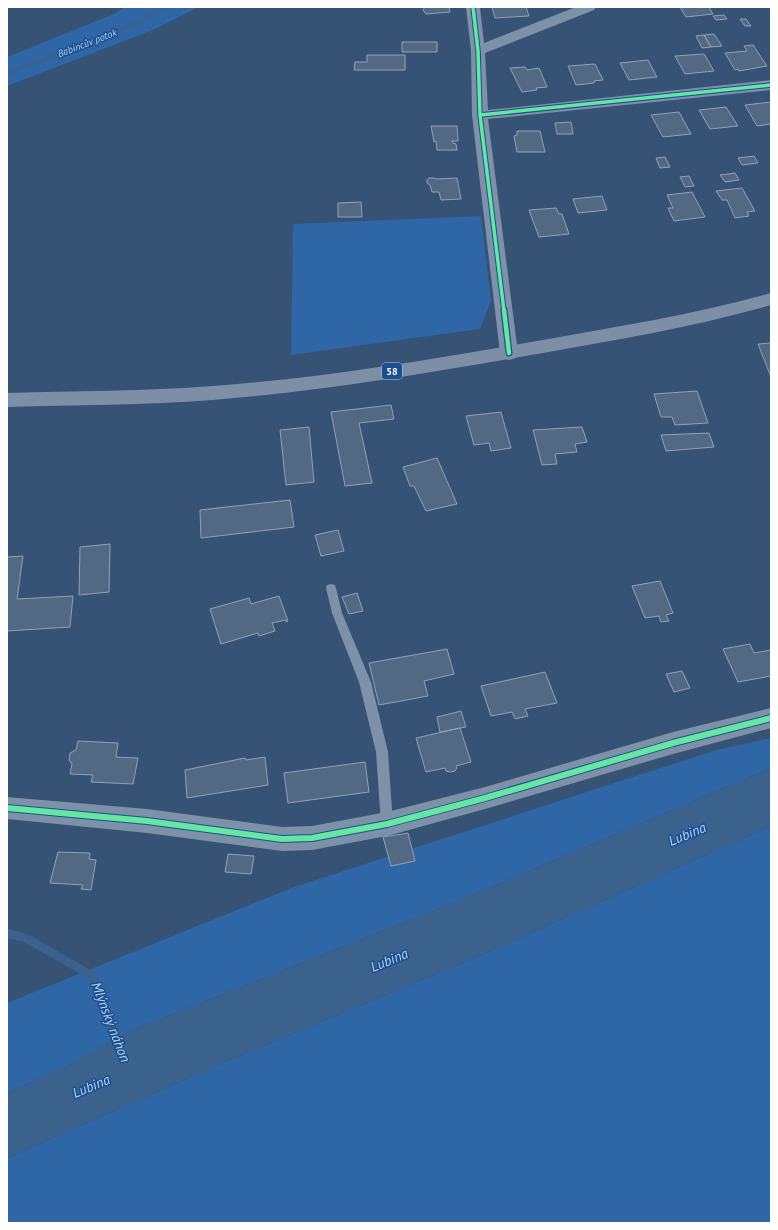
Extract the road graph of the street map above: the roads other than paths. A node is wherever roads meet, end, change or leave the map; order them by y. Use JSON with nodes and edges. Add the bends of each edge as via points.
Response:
{"nodes":[{"id":1,"x":473,"y":7,"type":"edge"},
{"id":2,"x":589,"y":7,"type":"edge"},
{"id":3,"x":478,"y":51,"type":"junction"},
{"id":4,"x":771,"y":85,"type":"edge"},
{"id":5,"x":480,"y":115,"type":"junction"},
{"id":6,"x":771,"y":299,"type":"edge"},
{"id":7,"x":509,"y":353,"type":"junction"},
{"id":8,"x":7,"y":400,"type":"edge"},
{"id":9,"x":331,"y":588,"type":"dead end"},
{"id":10,"x":771,"y":718,"type":"edge"},
{"id":11,"x":7,"y":808,"type":"edge"},
{"id":12,"x":387,"y":824,"type":"junction"}],
"edges":[{"from":1,"to":3,"type":"street"},
{"from":2,"to":3,"type":"street"},
{"from":3,"to":5,"type":"street"},
{"from":4,"to":5,"type":"street"},
{"from":5,"to":7,"type":"street"},
{"from":6,"to":7,"type":"main road","number":"58","via":[[688,320]]},
{"from":7,"to":8,"type":"main road","number":"58","via":[[321,382],[212,393]]},
{"from":9,"to":12,"type":"lane","via":[[365,682],[382,752]]},
{"from":10,"to":12,"type":"street"},
{"from":11,"to":12,"type":"street","via":[[147,821],[290,839],[312,838]]}]}
